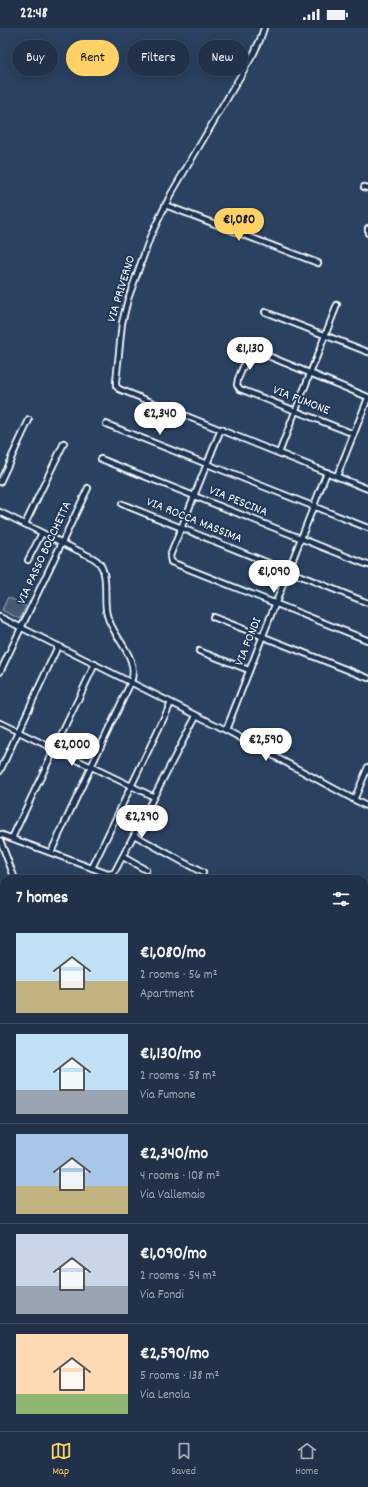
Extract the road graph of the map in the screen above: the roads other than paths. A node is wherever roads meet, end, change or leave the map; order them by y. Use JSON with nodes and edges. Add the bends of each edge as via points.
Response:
{"nodes":[{"id":1,"x":264,"y":28,"type":"edge"},
{"id":2,"x":165,"y":205,"type":"junction"},
{"id":3,"x":368,"y":228,"type":"edge"},
{"id":4,"x":368,"y":233,"type":"edge"},
{"id":5,"x":318,"y":263,"type":"dead end"},
{"id":6,"x":337,"y":305,"type":"dead end"},
{"id":7,"x":265,"y":312,"type":"dead end"},
{"id":8,"x":325,"y":335,"type":"junction"},
{"id":9,"x":368,"y":352,"type":"edge"},
{"id":10,"x":310,"y":373,"type":"junction"},
{"id":11,"x":368,"y":397,"type":"edge"},
{"id":12,"x":296,"y":411,"type":"junction"},
{"id":13,"x":29,"y":420,"type":"dead end"},
{"id":14,"x":106,"y":424,"type":"dead end"},
{"id":15,"x":221,"y":429,"type":"junction"},
{"id":16,"x":354,"y":434,"type":"junction"},
{"id":17,"x":64,"y":443,"type":"dead end"},
{"id":18,"x":279,"y":453,"type":"junction"},
{"id":19,"x":101,"y":459,"type":"dead end"},
{"id":20,"x":207,"y":464,"type":"junction"},
{"id":21,"x":327,"y":472,"type":"junction"},
{"id":22,"x":337,"y":476,"type":"junction"},
{"id":23,"x":0,"y":482,"type":"edge"},
{"id":24,"x":88,"y":488,"type":"dead end"},
{"id":25,"x":368,"y":489,"type":"edge"},
{"id":26,"x":194,"y":496,"type":"junction"},
{"id":27,"x":122,"y":504,"type":"dead end"},
{"id":28,"x":314,"y":506,"type":"junction"},
{"id":29,"x":0,"y":512,"type":"edge"},
{"id":30,"x":25,"y":524,"type":"junction"},
{"id":31,"x":182,"y":528,"type":"junction"},
{"id":32,"x":368,"y":528,"type":"edge"},
{"id":33,"x":42,"y":532,"type":"junction"},
{"id":34,"x":301,"y":539,"type":"junction"},
{"id":35,"x":62,"y":543,"type":"junction"},
{"id":36,"x":28,"y":560,"type":"dead end"},
{"id":37,"x":368,"y":565,"type":"edge"},
{"id":38,"x":288,"y":571,"type":"junction"},
{"id":39,"x":368,"y":603,"type":"edge"},
{"id":40,"x":275,"y":604,"type":"junction"},
{"id":41,"x":0,"y":617,"type":"edge"},
{"id":42,"x":213,"y":617,"type":"dead end"},
{"id":43,"x":22,"y":628,"type":"junction"},
{"id":44,"x":262,"y":636,"type":"junction"},
{"id":45,"x":367,"y":640,"type":"dead end"},
{"id":46,"x":58,"y":646,"type":"junction"},
{"id":47,"x":199,"y":651,"type":"dead end"},
{"id":48,"x":95,"y":664,"type":"junction"},
{"id":49,"x":249,"y":670,"type":"junction"},
{"id":50,"x":0,"y":672,"type":"edge"},
{"id":51,"x":368,"y":678,"type":"edge"},
{"id":52,"x":131,"y":682,"type":"junction"},
{"id":53,"x":171,"y":703,"type":"junction"},
{"id":54,"x":196,"y":716,"type":"junction"},
{"id":55,"x":0,"y":723,"type":"edge"},
{"id":56,"x":226,"y":730,"type":"junction"},
{"id":57,"x":19,"y":732,"type":"junction"},
{"id":58,"x":54,"y":749,"type":"junction"},
{"id":59,"x":91,"y":766,"type":"junction"},
{"id":60,"x":368,"y":767,"type":"edge"},
{"id":61,"x":0,"y":771,"type":"edge"},
{"id":62,"x":131,"y":786,"type":"junction"},
{"id":63,"x":152,"y":796,"type":"dead end"},
{"id":64,"x":354,"y":800,"type":"junction"},
{"id":65,"x":368,"y":807,"type":"edge"},
{"id":66,"x":0,"y":834,"type":"edge"},
{"id":67,"x":134,"y":835,"type":"junction"},
{"id":68,"x":12,"y":838,"type":"junction"},
{"id":69,"x":0,"y":840,"type":"edge"},
{"id":70,"x":51,"y":852,"type":"junction"},
{"id":71,"x":123,"y":857,"type":"junction"},
{"id":72,"x":92,"y":868,"type":"junction"},
{"id":73,"x":146,"y":870,"type":"dead end"},
{"id":74,"x":107,"y":873,"type":"joint"},
{"id":75,"x":203,"y":873,"type":"dead end"},
{"id":76,"x":13,"y":875,"type":"edge"}],
"edges":[{"from":1,"to":2,"type":"street","name":"VIA PRIVERNO","via":[[254,53]]},
{"from":2,"to":5,"type":"street"},
{"from":2,"to":15,"type":"street","name":"VIA PRIVERNO","via":[[149,241],[125,310],[119,343],[116,385],[119,389]]},
{"from":3,"to":4,"type":"street"},
{"from":6,"to":8,"type":"street"},
{"from":7,"to":8,"type":"street"},
{"from":8,"to":9,"type":"street"},
{"from":8,"to":10,"type":"street"},
{"from":10,"to":11,"type":"street","name":"VIA FUMONE"},
{"from":10,"to":12,"type":"street"},
{"from":10,"to":12,"type":"street","name":"VIA FUMONE","via":[[254,350],[249,353],[239,376],[237,386],[240,389]]},
{"from":11,"to":16,"type":"street"},
{"from":12,"to":16,"type":"street","name":"VIA FUMONE"},
{"from":12,"to":18,"type":"street"},
{"from":13,"to":23,"type":"street"},
{"from":14,"to":20,"type":"street"},
{"from":15,"to":18,"type":"street","name":"VIA PRIVERNO"},
{"from":15,"to":20,"type":"street"},
{"from":16,"to":22,"type":"street"},
{"from":17,"to":30,"type":"street"},
{"from":18,"to":21,"type":"street","name":"VIA PRIVERNO"},
{"from":19,"to":26,"type":"street","name":"VIA PESCINA"},
{"from":20,"to":26,"type":"street"},
{"from":20,"to":28,"type":"street"},
{"from":21,"to":22,"type":"street","name":"VIA PRIVERNO"},
{"from":21,"to":28,"type":"street","name":"VIA FONDI"},
{"from":22,"to":25,"type":"street","name":"VIA PRIVERNO"},
{"from":24,"to":35,"type":"street","name":"VIA PASSO BOCCHETTA"},
{"from":26,"to":31,"type":"street"},
{"from":26,"to":34,"type":"street","name":"VIA PESCINA"},
{"from":27,"to":31,"type":"street","name":"VIA ROCCA MASSIMA"},
{"from":28,"to":32,"type":"street"},
{"from":28,"to":34,"type":"street","name":"VIA FONDI"},
{"from":29,"to":30,"type":"street"},
{"from":30,"to":33,"type":"street"},
{"from":31,"to":38,"type":"street","name":"VIA ROCCA MASSIMA"},
{"from":31,"to":40,"type":"street","via":[[170,558],[173,564]]},
{"from":33,"to":35,"type":"street"},
{"from":33,"to":36,"type":"street"},
{"from":34,"to":37,"type":"street","name":"VIA PESCINA"},
{"from":34,"to":38,"type":"street","name":"VIA FONDI"},
{"from":35,"to":43,"type":"street","name":"VIA PASSO BOCCHETTA"},
{"from":35,"to":52,"type":"street","via":[[95,559],[102,566],[107,617],[131,660]]},
{"from":38,"to":39,"type":"street","name":"VIA ROCCA MASSIMA"},
{"from":38,"to":40,"type":"street","name":"VIA FONDI"},
{"from":40,"to":44,"type":"street","name":"VIA FONDI"},
{"from":40,"to":45,"type":"street"},
{"from":41,"to":43,"type":"street"},
{"from":42,"to":44,"type":"street"},
{"from":43,"to":46,"type":"street"},
{"from":43,"to":50,"type":"street","name":"VIA PASSO BOCCHETTA"},
{"from":44,"to":49,"type":"street","name":"VIA FONDI"},
{"from":44,"to":51,"type":"street"},
{"from":46,"to":48,"type":"street"},
{"from":46,"to":57,"type":"street"},
{"from":47,"to":49,"type":"street"},
{"from":48,"to":52,"type":"street"},
{"from":48,"to":58,"type":"street"},
{"from":49,"to":56,"type":"street","name":"VIA FONDI"},
{"from":52,"to":53,"type":"street"},
{"from":52,"to":59,"type":"street"},
{"from":53,"to":54,"type":"street"},
{"from":53,"to":62,"type":"street"},
{"from":54,"to":56,"type":"street"},
{"from":54,"to":67,"type":"street"},
{"from":55,"to":57,"type":"street"},
{"from":56,"to":64,"type":"street"},
{"from":57,"to":58,"type":"street"},
{"from":57,"to":61,"type":"street"},
{"from":58,"to":59,"type":"street"},
{"from":58,"to":68,"type":"street"},
{"from":59,"to":62,"type":"street"},
{"from":59,"to":70,"type":"street"},
{"from":60,"to":64,"type":"street"},
{"from":62,"to":63,"type":"street"},
{"from":62,"to":72,"type":"street"},
{"from":64,"to":65,"type":"street"},
{"from":66,"to":68,"type":"street"},
{"from":67,"to":71,"type":"street"},
{"from":67,"to":75,"type":"street"},
{"from":68,"to":70,"type":"street"},
{"from":69,"to":76,"type":"street"},
{"from":70,"to":72,"type":"street"},
{"from":71,"to":73,"type":"street"},
{"from":71,"to":74,"type":"street","via":[[116,871],[113,874]]},
{"from":72,"to":74,"type":"street"}]}
